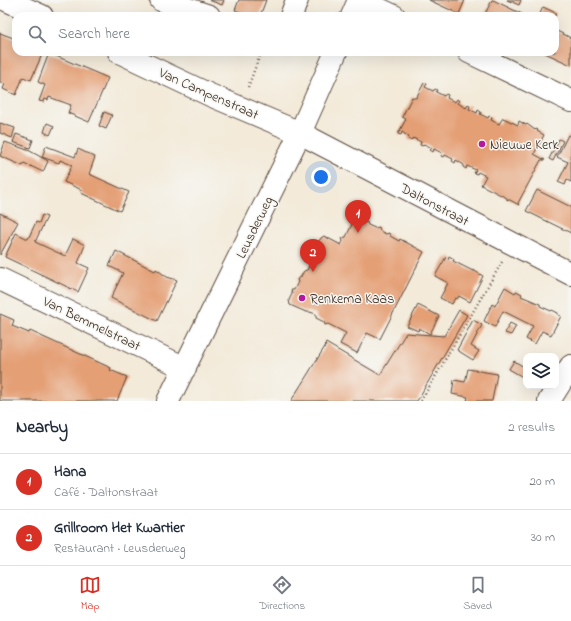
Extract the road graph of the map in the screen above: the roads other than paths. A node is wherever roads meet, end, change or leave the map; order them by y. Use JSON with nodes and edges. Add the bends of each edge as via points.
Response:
{"nodes":[{"id":1,"x":6,"y":0,"type":"edge"},
{"id":2,"x":161,"y":0,"type":"edge"},
{"id":3,"x":297,"y":0,"type":"edge"},
{"id":4,"x":360,"y":0,"type":"edge"},
{"id":5,"x":33,"y":12,"type":"edge"},
{"id":6,"x":197,"y":12,"type":"edge"},
{"id":7,"x":292,"y":12,"type":"edge"},
{"id":8,"x":354,"y":12,"type":"edge"},
{"id":9,"x":386,"y":12,"type":"edge"},
{"id":10,"x":128,"y":56,"type":"edge"},
{"id":11,"x":334,"y":56,"type":"edge"},
{"id":12,"x":477,"y":56,"type":"edge"},
{"id":13,"x":571,"y":101,"type":"edge"},
{"id":14,"x":300,"y":133,"type":"junction"},
{"id":15,"x":571,"y":274,"type":"edge"},
{"id":16,"x":0,"y":279,"type":"edge"},
{"id":17,"x":571,"y":366,"type":"edge"},
{"id":18,"x":185,"y":368,"type":"junction"},
{"id":19,"x":168,"y":401,"type":"edge"},
{"id":20,"x":550,"y":401,"type":"edge"}],
"edges":[{"from":1,"to":5,"type":"street"},
{"from":2,"to":6,"type":"street"},
{"from":3,"to":7,"type":"street"},
{"from":4,"to":8,"type":"street"},
{"from":4,"to":9,"type":"street"},
{"from":10,"to":14,"type":"street","name":"Van Campenstraat"},
{"from":11,"to":14,"type":"street","name":"Leusderweg"},
{"from":12,"to":13,"type":"street"},
{"from":14,"to":15,"type":"street","name":"Daltonstraat"},
{"from":14,"to":18,"type":"street","name":"Leusderweg"},
{"from":16,"to":18,"type":"street","name":"Van Bemmelstraat"},
{"from":17,"to":20,"type":"street"},
{"from":18,"to":19,"type":"street","name":"Leusderweg"}]}
